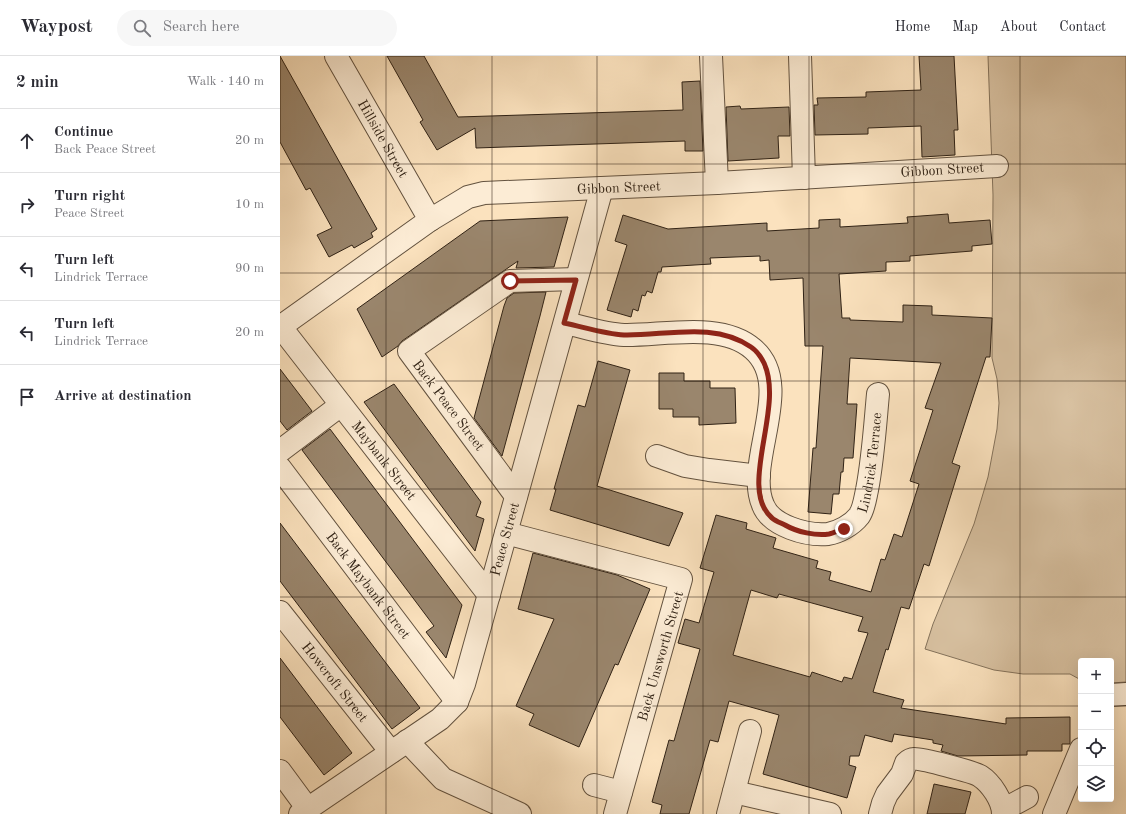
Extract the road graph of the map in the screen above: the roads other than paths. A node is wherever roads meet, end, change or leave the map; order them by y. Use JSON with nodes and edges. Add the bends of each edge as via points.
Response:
{"nodes":[{"id":1,"x":336,"y":56,"type":"edge"},
{"id":2,"x":711,"y":56,"type":"edge"},
{"id":3,"x":800,"y":56,"type":"edge"},
{"id":4,"x":997,"y":166,"type":"dead end"},
{"id":5,"x":804,"y":178,"type":"junction"},
{"id":6,"x":717,"y":183,"type":"junction"},
{"id":7,"x":602,"y":188,"type":"junction"},
{"id":8,"x":430,"y":220,"type":"junction"},
{"id":9,"x":576,"y":280,"type":"junction"},
{"id":10,"x":564,"y":323,"type":"junction"},
{"id":11,"x":280,"y":326,"type":"edge"},
{"id":12,"x":878,"y":394,"type":"dead end"},
{"id":13,"x":341,"y":405,"type":"junction"},
{"id":14,"x":280,"y":451,"type":"edge"},
{"id":15,"x":657,"y":456,"type":"dead end"},
{"id":16,"x":280,"y":468,"type":"edge"},
{"id":17,"x":759,"y":476,"type":"junction"},
{"id":18,"x":516,"y":496,"type":"junction"},
{"id":19,"x":506,"y":533,"type":"junction"},
{"id":20,"x":489,"y":595,"type":"junction"},
{"id":21,"x":280,"y":612,"type":"edge"},
{"id":22,"x":1126,"y":694,"type":"edge"},
{"id":23,"x":1114,"y":695,"type":"edge"},
{"id":24,"x":457,"y":702,"type":"junction"},
{"id":25,"x":750,"y":730,"type":"dead end"},
{"id":26,"x":399,"y":747,"type":"junction"},
{"id":27,"x":1078,"y":756,"type":"edge"},
{"id":28,"x":280,"y":772,"type":"edge"},
{"id":29,"x":594,"y":785,"type":"dead end"},
{"id":30,"x":622,"y":792,"type":"junction"},
{"id":31,"x":734,"y":792,"type":"junction"},
{"id":32,"x":1027,"y":797,"type":"dead end"},
{"id":33,"x":304,"y":812,"type":"edge"},
{"id":34,"x":1003,"y":812,"type":"edge"},
{"id":35,"x":520,"y":814,"type":"edge"},
{"id":36,"x":615,"y":814,"type":"edge"},
{"id":37,"x":728,"y":814,"type":"edge"},
{"id":38,"x":830,"y":814,"type":"edge"},
{"id":39,"x":880,"y":814,"type":"edge"},
{"id":40,"x":1054,"y":814,"type":"edge"}],
"edges":[{"from":1,"to":8,"type":"street","name":"Hillside Street"},
{"from":2,"to":6,"type":"street"},
{"from":3,"to":5,"type":"street"},
{"from":4,"to":5,"type":"street","name":"Gibbon Street"},
{"from":5,"to":6,"type":"street","name":"Gibbon Street"},
{"from":6,"to":7,"type":"street","name":"Gibbon Street"},
{"from":7,"to":8,"type":"street","name":"Gibbon Street","via":[[484,193],[468,197]]},
{"from":7,"to":9,"type":"street","name":"Peace Street"},
{"from":8,"to":11,"type":"street","name":"Gibbon Street"},
{"from":9,"to":10,"type":"street","name":"Peace Street"},
{"from":9,"to":18,"type":"street","name":"Back Peace Street","via":[[510,281],[409,351]]},
{"from":10,"to":17,"type":"street","name":"Lindrick Terrace","via":[[624,335],[688,332],[718,334],[737,339],[752,347],[761,356],[767,369],[771,397]]},
{"from":10,"to":18,"type":"street","name":"Peace Street"},
{"from":11,"to":13,"type":"street","name":"Maybank Street"},
{"from":12,"to":17,"type":"street","name":"Lindrick Terrace","via":[[865,503],[859,516],[844,529],[829,534],[815,534],[792,529],[772,518],[763,507],[759,494]]},
{"from":13,"to":14,"type":"street"},
{"from":13,"to":20,"type":"street","name":"Maybank Street"},
{"from":15,"to":17,"type":"street","via":[[685,466]]},
{"from":16,"to":24,"type":"street","name":"Back Maybank Street"},
{"from":18,"to":19,"type":"street","name":"Peace Street"},
{"from":19,"to":20,"type":"street","name":"Peace Street"},
{"from":19,"to":30,"type":"street","name":"Back Unsworth Street","via":[[681,579]]},
{"from":20,"to":24,"type":"street","name":"Peace Street"},
{"from":21,"to":26,"type":"street","name":"Howcroft Street"},
{"from":22,"to":23,"type":"street"},
{"from":24,"to":26,"type":"street","name":"Peace Street","via":[[440,719]]},
{"from":25,"to":31,"type":"street"},
{"from":26,"to":33,"type":"street","name":"Peace Street"},
{"from":26,"to":35,"type":"street","name":"Howcroft Street","via":[[443,779]]},
{"from":27,"to":40,"type":"street"},
{"from":28,"to":33,"type":"street"},
{"from":29,"to":30,"type":"street"},
{"from":30,"to":36,"type":"street","name":"Back Unsworth Street"},
{"from":31,"to":37,"type":"street"},
{"from":31,"to":38,"type":"street"},
{"from":32,"to":34,"type":"street"},
{"from":34,"to":39,"type":"street","via":[[997,796],[979,775],[915,758],[906,763],[902,774],[887,794]]}]}
